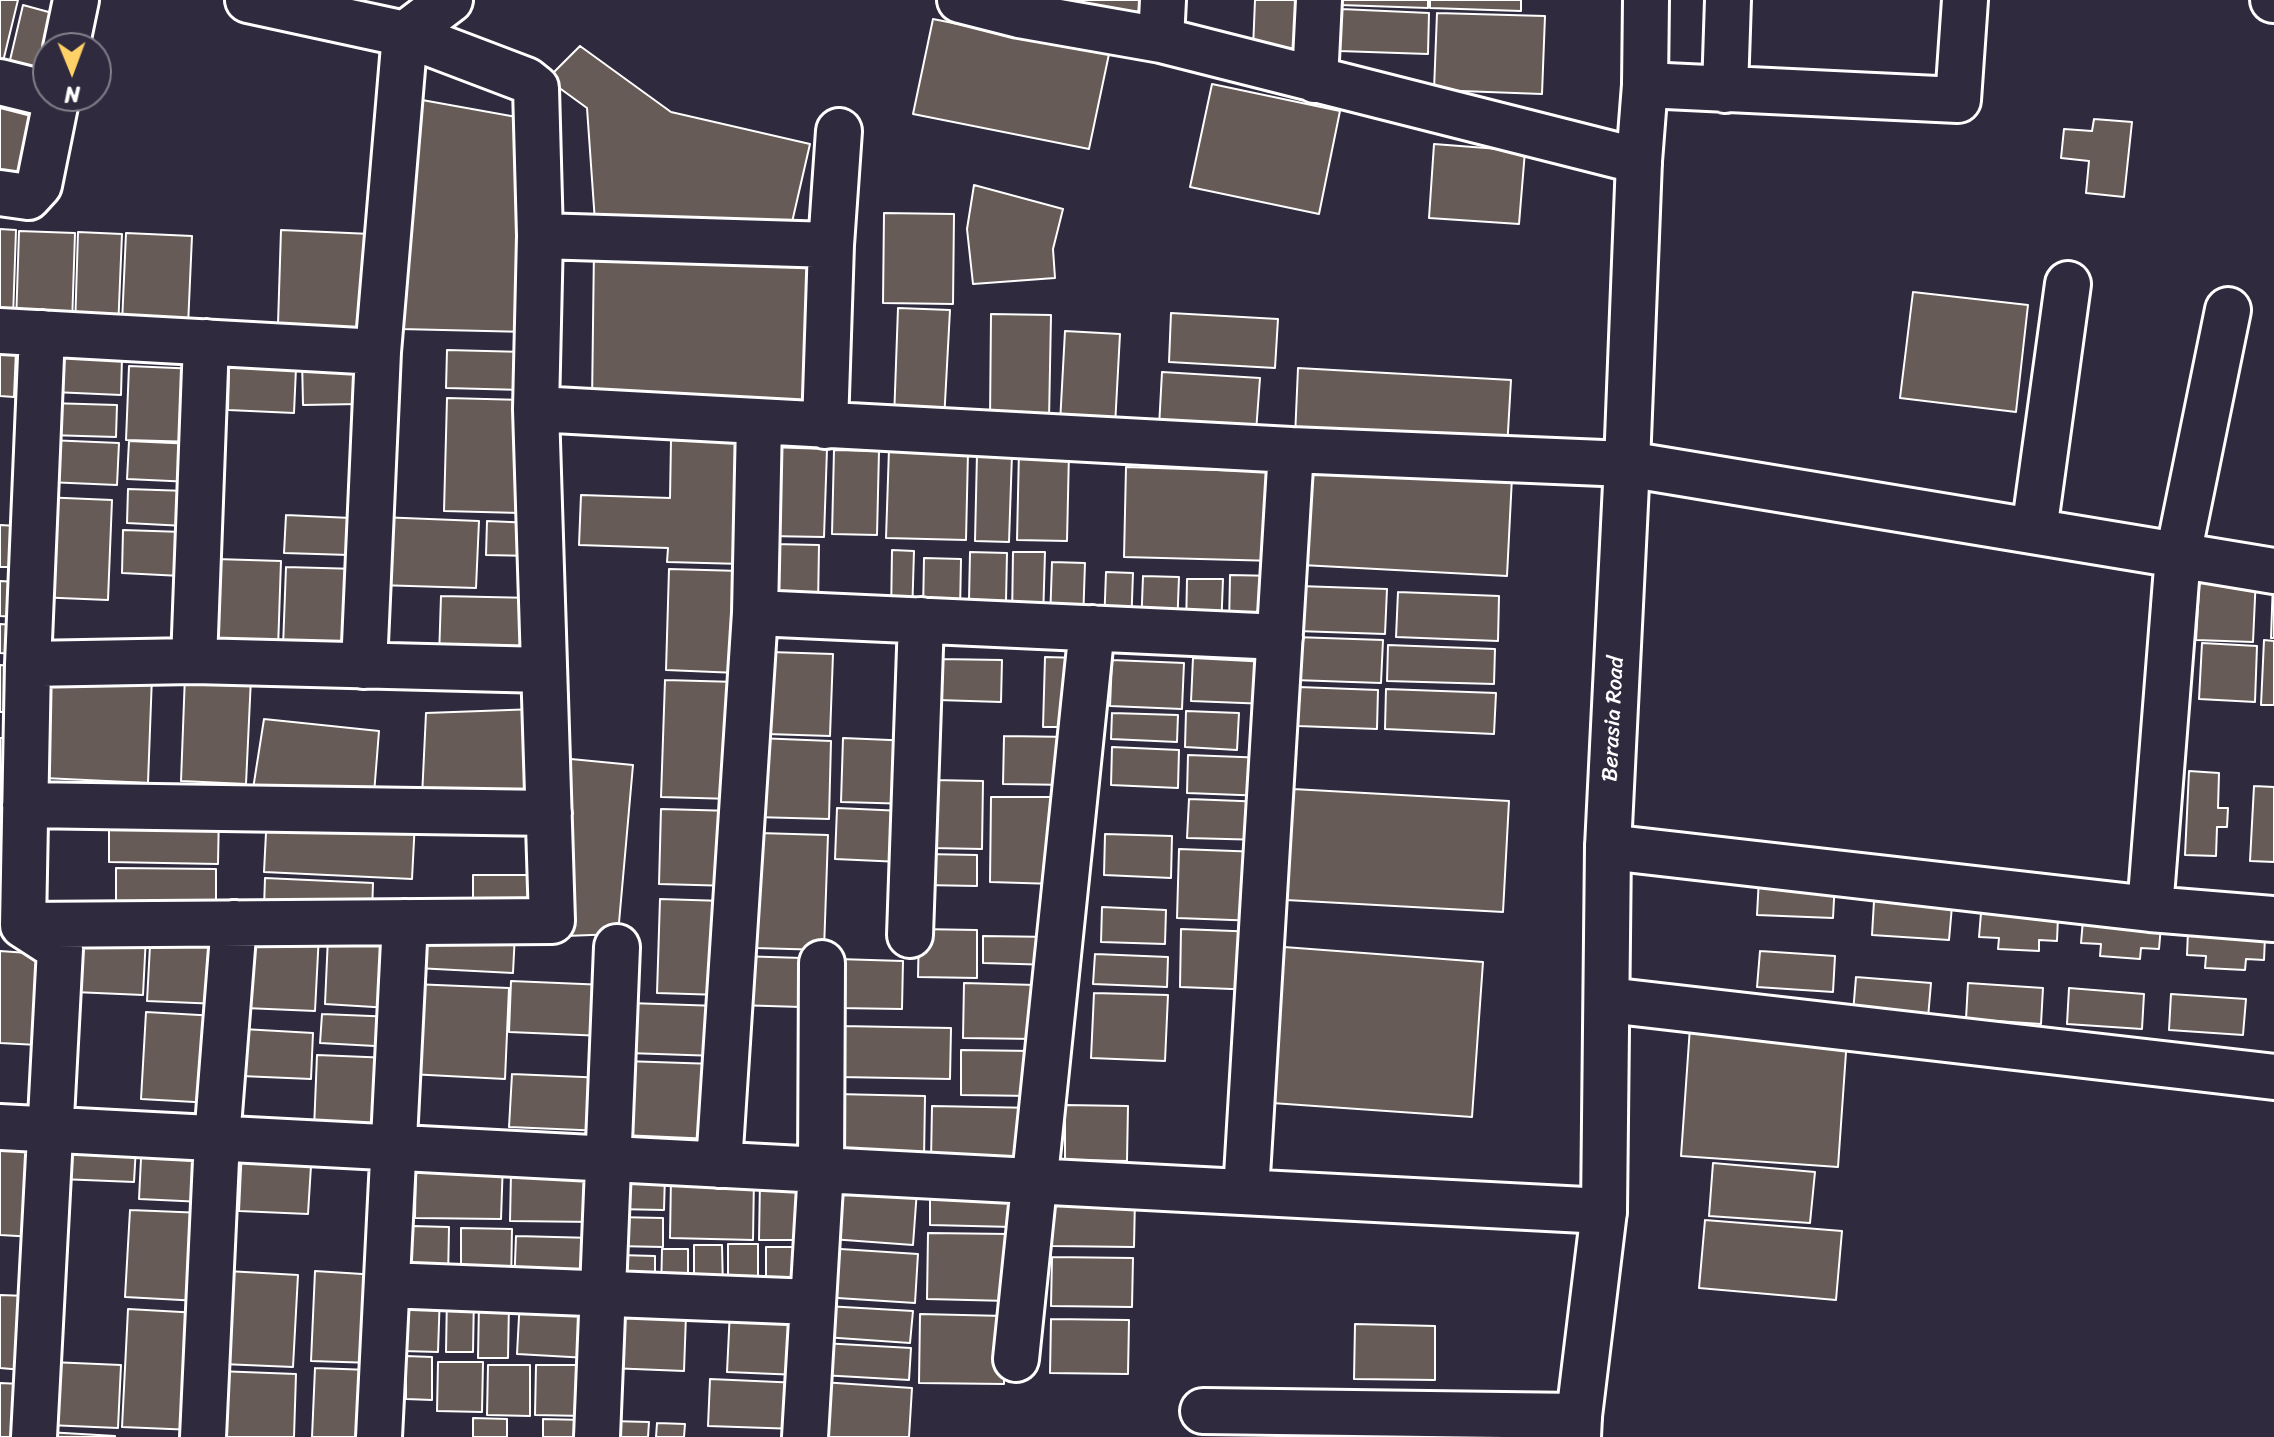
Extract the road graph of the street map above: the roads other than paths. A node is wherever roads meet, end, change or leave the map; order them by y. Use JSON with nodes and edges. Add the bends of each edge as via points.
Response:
{"nodes":[{"id":1,"x":76,"y":0,"type":"edge"},
{"id":2,"x":450,"y":0,"type":"edge"},
{"id":3,"x":960,"y":0,"type":"edge"},
{"id":4,"x":1319,"y":0,"type":"edge"},
{"id":5,"x":1646,"y":0,"type":"edge"},
{"id":6,"x":1728,"y":0,"type":"edge"},
{"id":7,"x":1965,"y":0,"type":"edge"},
{"id":8,"x":276,"y":3,"type":"edge"},
{"id":9,"x":1020,"y":8,"type":"edge"},
{"id":10,"x":1162,"y":20,"type":"edge"},
{"id":11,"x":69,"y":32,"type":"edge"},
{"id":12,"x":405,"y":34,"type":"junction"},
{"id":13,"x":1315,"y":80,"type":"junction"},
{"id":14,"x":0,"y":82,"type":"edge"},
{"id":15,"x":1645,"y":85,"type":"junction"},
{"id":16,"x":32,"y":90,"type":"edge"},
{"id":17,"x":1725,"y":90,"type":"junction"},
{"id":18,"x":53,"y":112,"type":"edge"},
{"id":19,"x":839,"y":131,"type":"dead end"},
{"id":20,"x":1639,"y":161,"type":"junction"},
{"id":21,"x":0,"y":193,"type":"edge"},
{"id":22,"x":540,"y":236,"type":"junction"},
{"id":23,"x":831,"y":245,"type":"junction"},
{"id":24,"x":2068,"y":284,"type":"dead end"},
{"id":25,"x":2228,"y":310,"type":"dead end"},
{"id":26,"x":21,"y":332,"type":"edge"},
{"id":27,"x":206,"y":342,"type":"junction"},
{"id":28,"x":378,"y":352,"type":"junction"},
{"id":29,"x":536,"y":409,"type":"junction"},
{"id":30,"x":759,"y":422,"type":"junction"},
{"id":31,"x":825,"y":426,"type":"junction"},
{"id":32,"x":1291,"y":450,"type":"junction"},
{"id":33,"x":1627,"y":464,"type":"junction"},
{"id":34,"x":2034,"y":531,"type":"junction"},
{"id":35,"x":2178,"y":555,"type":"junction"},
{"id":36,"x":2274,"y":571,"type":"edge"},
{"id":37,"x":755,"y":613,"type":"junction"},
{"id":38,"x":921,"y":620,"type":"junction"},
{"id":39,"x":1092,"y":628,"type":"junction"},
{"id":40,"x":1280,"y":637,"type":"junction"},
{"id":41,"x":194,"y":661,"type":"junction"},
{"id":42,"x":28,"y":664,"type":"junction"},
{"id":43,"x":364,"y":666,"type":"junction"},
{"id":44,"x":544,"y":670,"type":"junction"},
{"id":45,"x":13,"y":729,"type":"edge"},
{"id":46,"x":25,"y":805,"type":"junction"},
{"id":47,"x":549,"y":813,"type":"junction"},
{"id":48,"x":1608,"y":847,"type":"junction"},
{"id":49,"x":15,"y":897,"type":"edge"},
{"id":50,"x":2150,"y":909,"type":"junction"},
{"id":51,"x":2274,"y":919,"type":"edge"},
{"id":52,"x":405,"y":922,"type":"junction"},
{"id":53,"x":234,"y":923,"type":"junction"},
{"id":54,"x":910,"y":935,"type":"dead end"},
{"id":55,"x":617,"y":947,"type":"dead end"},
{"id":56,"x":822,"y":963,"type":"dead end"},
{"id":57,"x":1608,"y":1000,"type":"junction"},
{"id":58,"x":2274,"y":1077,"type":"edge"},
{"id":59,"x":0,"y":1127,"type":"edge"},
{"id":60,"x":51,"y":1130,"type":"junction"},
{"id":61,"x":217,"y":1139,"type":"junction"},
{"id":62,"x":394,"y":1148,"type":"junction"},
{"id":63,"x":609,"y":1159,"type":"junction"},
{"id":64,"x":719,"y":1165,"type":"junction"},
{"id":65,"x":821,"y":1170,"type":"junction"},
{"id":66,"x":1034,"y":1181,"type":"junction"},
{"id":67,"x":1246,"y":1192,"type":"junction"},
{"id":68,"x":1604,"y":1211,"type":"junction"},
{"id":69,"x":387,"y":1285,"type":"junction"},
{"id":70,"x":605,"y":1294,"type":"junction"},
{"id":71,"x":813,"y":1302,"type":"junction"},
{"id":72,"x":1016,"y":1359,"type":"dead end"},
{"id":73,"x":1203,"y":1411,"type":"dead end"},
{"id":74,"x":1444,"y":1426,"type":"edge"},
{"id":75,"x":1578,"y":1427,"type":"edge"},
{"id":76,"x":34,"y":1437,"type":"edge"},
{"id":77,"x":203,"y":1437,"type":"edge"},
{"id":78,"x":379,"y":1437,"type":"edge"},
{"id":79,"x":597,"y":1437,"type":"edge"},
{"id":80,"x":805,"y":1437,"type":"edge"}],
"edges":[{"from":1,"to":11,"type":"street"},
{"from":2,"to":12,"type":"street"},
{"from":3,"to":9,"type":"street"},
{"from":4,"to":13,"type":"street"},
{"from":5,"to":15,"type":"street","name":"Berasia Road"},
{"from":6,"to":17,"type":"street"},
{"from":7,"to":17,"type":"street","via":[[1958,100]]},
{"from":8,"to":12,"type":"street"},
{"from":9,"to":10,"type":"street"},
{"from":10,"to":13,"type":"street"},
{"from":12,"to":22,"type":"street","via":[[536,88]]},
{"from":12,"to":28,"type":"street"},
{"from":13,"to":20,"type":"street"},
{"from":14,"to":16,"type":"street"},
{"from":15,"to":17,"type":"street"},
{"from":15,"to":20,"type":"street","name":"Berasia Road"},
{"from":18,"to":21,"type":"street","via":[[39,185],[28,197]]},
{"from":19,"to":23,"type":"street"},
{"from":20,"to":33,"type":"street","name":"Berasia Road"},
{"from":22,"to":23,"type":"street"},
{"from":22,"to":29,"type":"street"},
{"from":23,"to":31,"type":"street"},
{"from":24,"to":34,"type":"street"},
{"from":25,"to":35,"type":"street"},
{"from":26,"to":27,"type":"street"},
{"from":26,"to":42,"type":"street"},
{"from":27,"to":28,"type":"street"},
{"from":27,"to":41,"type":"street"},
{"from":28,"to":43,"type":"street"},
{"from":29,"to":30,"type":"street"},
{"from":29,"to":44,"type":"street"},
{"from":30,"to":31,"type":"street"},
{"from":30,"to":37,"type":"street"},
{"from":31,"to":32,"type":"street"},
{"from":32,"to":33,"type":"street"},
{"from":32,"to":40,"type":"street"},
{"from":33,"to":34,"type":"street"},
{"from":33,"to":48,"type":"street","name":"Berasia Road"},
{"from":34,"to":35,"type":"street"},
{"from":35,"to":36,"type":"street"},
{"from":35,"to":50,"type":"street"},
{"from":37,"to":38,"type":"street"},
{"from":37,"to":64,"type":"street"},
{"from":38,"to":39,"type":"street"},
{"from":38,"to":54,"type":"street"},
{"from":39,"to":40,"type":"street"},
{"from":39,"to":66,"type":"street"},
{"from":40,"to":67,"type":"street"},
{"from":41,"to":42,"type":"street"},
{"from":41,"to":43,"type":"street"},
{"from":42,"to":45,"type":"street"},
{"from":43,"to":44,"type":"street"},
{"from":44,"to":47,"type":"street"},
{"from":45,"to":46,"type":"street"},
{"from":46,"to":47,"type":"street"},
{"from":46,"to":49,"type":"street"},
{"from":47,"to":52,"type":"street","via":[[552,921]]},
{"from":48,"to":50,"type":"street"},
{"from":48,"to":57,"type":"street","name":"Berasia Road"},
{"from":49,"to":53,"type":"street"},
{"from":49,"to":60,"type":"street","via":[[60,949]]},
{"from":50,"to":51,"type":"street"},
{"from":52,"to":53,"type":"street"},
{"from":52,"to":62,"type":"street"},
{"from":53,"to":61,"type":"street"},
{"from":55,"to":63,"type":"street"},
{"from":56,"to":65,"type":"street"},
{"from":57,"to":58,"type":"street"},
{"from":57,"to":68,"type":"street","name":"Berasia Road"},
{"from":59,"to":60,"type":"street"},
{"from":60,"to":61,"type":"street"},
{"from":60,"to":76,"type":"street"},
{"from":61,"to":62,"type":"street"},
{"from":61,"to":77,"type":"street"},
{"from":62,"to":63,"type":"street"},
{"from":62,"to":69,"type":"street"},
{"from":63,"to":64,"type":"street"},
{"from":63,"to":70,"type":"street"},
{"from":64,"to":65,"type":"street"},
{"from":65,"to":66,"type":"street"},
{"from":65,"to":71,"type":"street"},
{"from":66,"to":67,"type":"street"},
{"from":66,"to":72,"type":"street"},
{"from":67,"to":68,"type":"street"},
{"from":68,"to":75,"type":"street","name":"Berasia Road"},
{"from":69,"to":70,"type":"street"},
{"from":69,"to":78,"type":"street"},
{"from":70,"to":71,"type":"street"},
{"from":70,"to":79,"type":"street"},
{"from":71,"to":80,"type":"street"},
{"from":73,"to":74,"type":"street"},
{"from":74,"to":75,"type":"street"}]}
